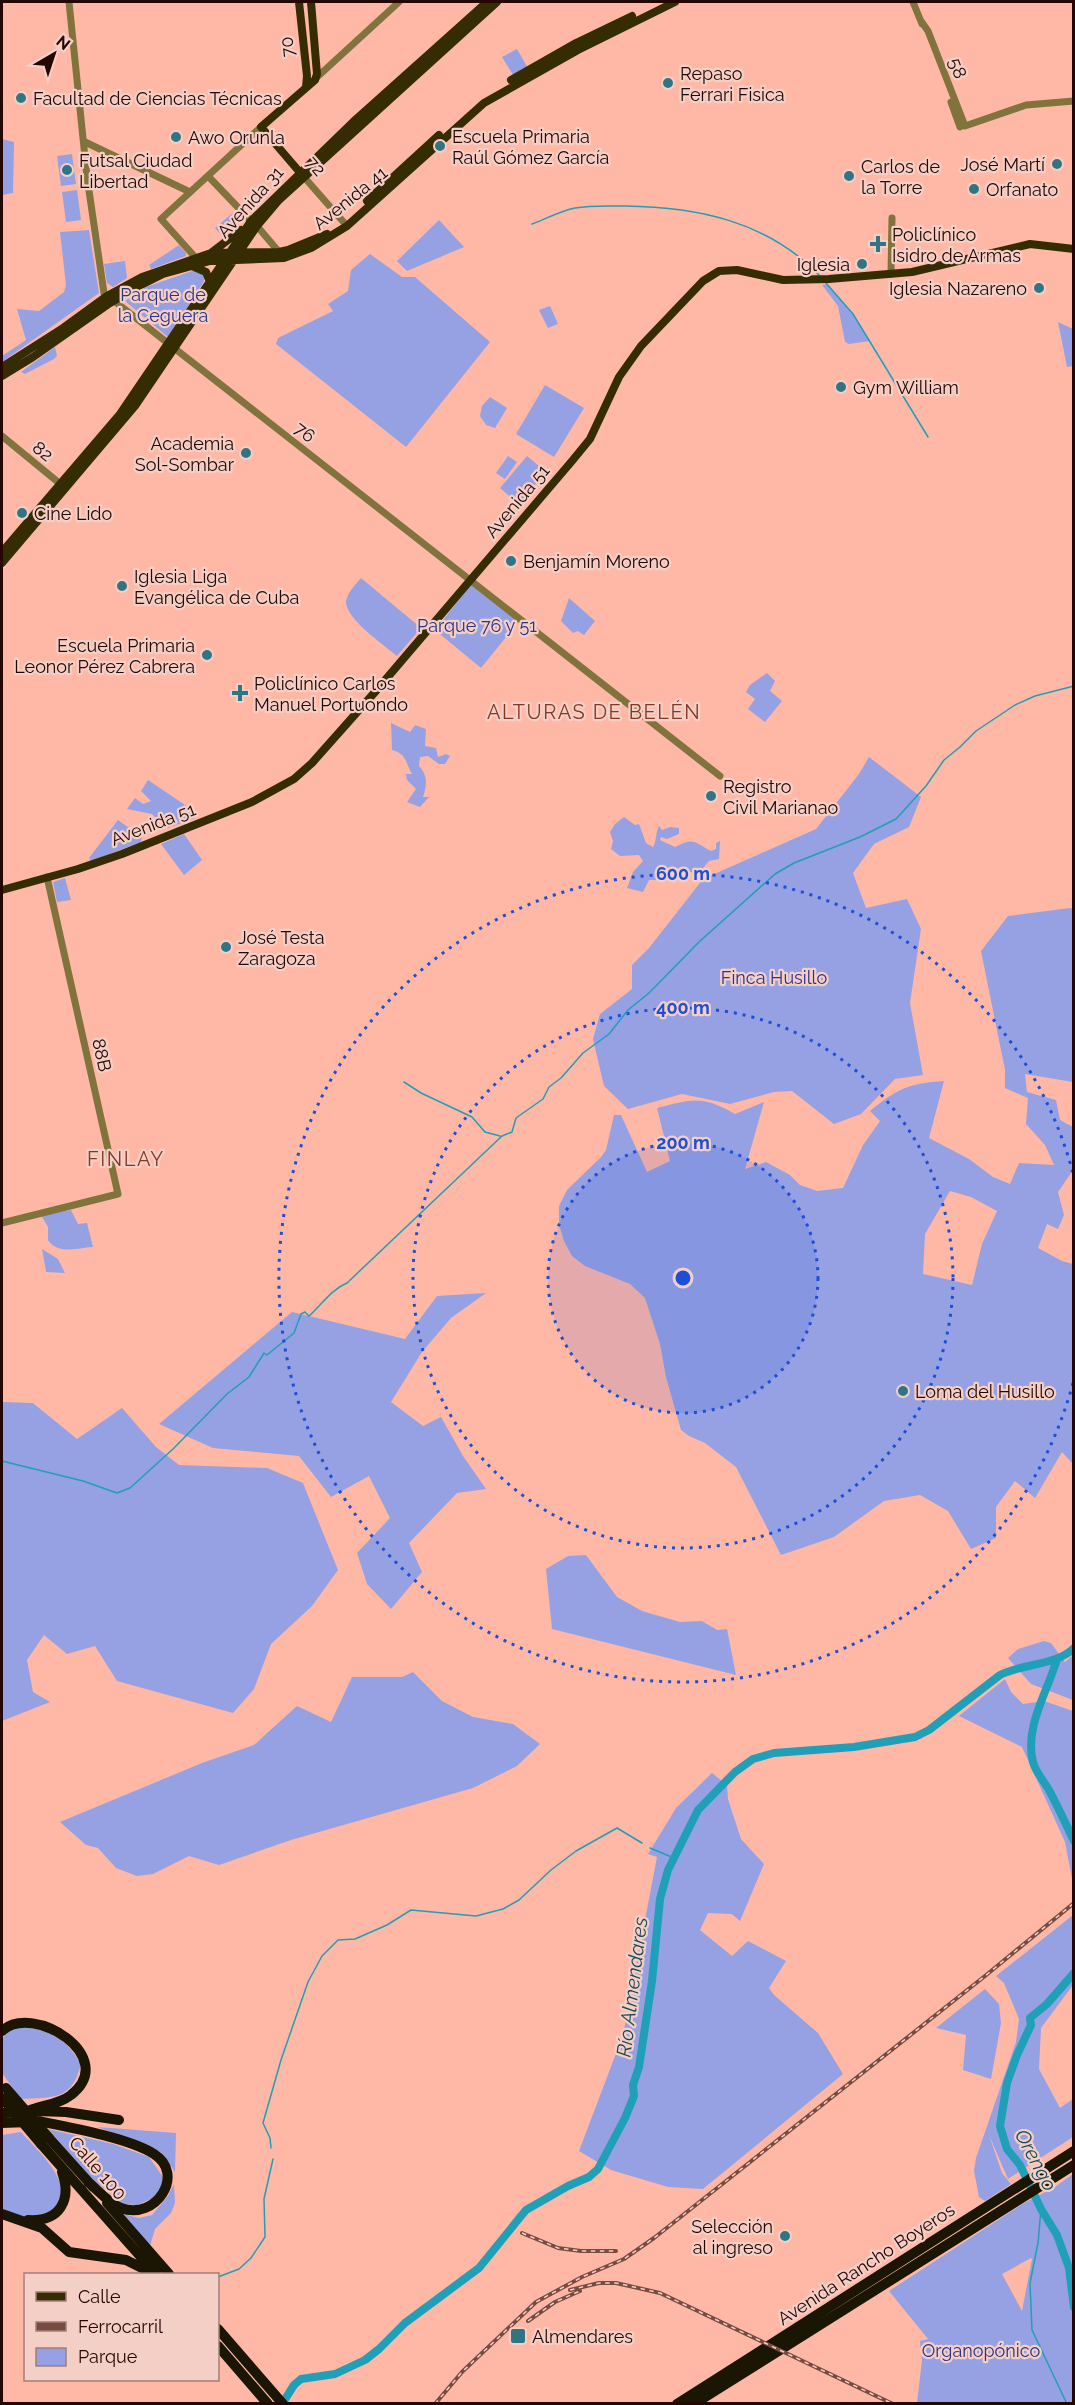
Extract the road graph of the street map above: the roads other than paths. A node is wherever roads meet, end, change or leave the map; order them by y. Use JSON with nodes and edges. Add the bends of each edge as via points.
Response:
{"nodes":[{"id":1,"x":69,"y":2,"type":"edge"},
{"id":2,"x":299,"y":2,"type":"edge"},
{"id":3,"x":311,"y":2,"type":"edge"},
{"id":4,"x":399,"y":2,"type":"edge"},
{"id":5,"x":487,"y":2,"type":"edge"},
{"id":6,"x":497,"y":2,"type":"edge"},
{"id":7,"x":662,"y":2,"type":"edge"},
{"id":8,"x":675,"y":2,"type":"edge"},
{"id":9,"x":913,"y":2,"type":"edge"},
{"id":10,"x":311,"y":78,"type":"junction"},
{"id":11,"x":1074,"y":101,"type":"edge"},
{"id":12,"x":261,"y":127,"type":"junction"},
{"id":13,"x":85,"y":142,"type":"junction"},
{"id":14,"x":302,"y":175,"type":"junction"},
{"id":15,"x":208,"y":176,"type":"junction"},
{"id":16,"x":190,"y":192,"type":"junction"},
{"id":17,"x":892,"y":218,"type":"dead end"},
{"id":18,"x":254,"y":223,"type":"junction"},
{"id":19,"x":345,"y":224,"type":"junction"},
{"id":20,"x":1074,"y":249,"type":"edge"},
{"id":21,"x":279,"y":252,"type":"junction"},
{"id":22,"x":211,"y":253,"type":"junction"},
{"id":23,"x":232,"y":256,"type":"junction"},
{"id":24,"x":193,"y":261,"type":"junction"},
{"id":25,"x":891,"y":274,"type":"junction"},
{"id":26,"x":210,"y":282,"type":"junction"},
{"id":27,"x":110,"y":300,"type":"junction"},
{"id":28,"x":172,"y":347,"type":"junction"},
{"id":29,"x":2,"y":367,"type":"edge"},
{"id":30,"x":2,"y":376,"type":"edge"},
{"id":31,"x":2,"y":436,"type":"edge"},
{"id":32,"x":63,"y":486,"type":"junction"},
{"id":33,"x":2,"y":552,"type":"edge"},
{"id":34,"x":2,"y":563,"type":"edge"},
{"id":35,"x":470,"y":580,"type":"junction"},
{"id":36,"x":720,"y":776,"type":"dead end"},
{"id":37,"x":46,"y":877,"type":"junction"},
{"id":38,"x":2,"y":890,"type":"edge"},
{"id":39,"x":2,"y":1223,"type":"edge"},
{"id":40,"x":2,"y":2031,"type":"edge"},
{"id":41,"x":3,"y":2088,"type":"edge"},
{"id":42,"x":42,"y":2105,"type":"junction"},
{"id":43,"x":2,"y":2106,"type":"edge"},
{"id":44,"x":28,"y":2111,"type":"junction"},
{"id":45,"x":66,"y":2112,"type":"junction"},
{"id":46,"x":2,"y":2113,"type":"edge"},
{"id":47,"x":38,"y":2121,"type":"junction"},
{"id":48,"x":18,"y":2122,"type":"junction"},
{"id":49,"x":2,"y":2123,"type":"edge"},
{"id":50,"x":2,"y":2130,"type":"edge"},
{"id":51,"x":1074,"y":2151,"type":"edge"},
{"id":52,"x":1074,"y":2165,"type":"edge"},
{"id":53,"x":60,"y":2166,"type":"junction"},
{"id":54,"x":88,"y":2182,"type":"junction"},
{"id":55,"x":1032,"y":2183,"type":"junction"},
{"id":56,"x":1017,"y":2192,"type":"junction"},
{"id":57,"x":2,"y":2213,"type":"edge"},
{"id":58,"x":152,"y":2273,"type":"edge"},
{"id":59,"x":153,"y":2273,"type":"edge"},
{"id":60,"x":168,"y":2273,"type":"edge"},
{"id":61,"x":219,"y":2330,"type":"edge"},
{"id":62,"x":219,"y":2347,"type":"edge"},
{"id":63,"x":281,"y":2402,"type":"edge"},
{"id":64,"x":268,"y":2403,"type":"edge"},
{"id":65,"x":677,"y":2403,"type":"edge"},
{"id":66,"x":694,"y":2403,"type":"edge"}],
"edges":[{"from":1,"to":13,"type":"street"},
{"from":2,"to":10,"type":"main road","name":"70"},
{"from":3,"to":10,"type":"main road","name":"70","via":[[318,69]]},
{"from":4,"to":10,"type":"street"},
{"from":5,"to":14,"type":"main road","name":"Avenida 31"},
{"from":6,"to":14,"type":"main road","name":"Avenida 31"},
{"from":7,"to":19,"type":"main road","name":"Avenida 41","via":[[576,43],[481,99]]},
{"from":8,"to":19,"type":"main road","name":"Avenida 41","via":[[597,39],[484,103]]},
{"from":9,"to":11,"type":"street","name":"58","via":[[928,31],[963,127],[1026,105]]},
{"from":10,"to":12,"type":"main road"},
{"from":12,"to":14,"type":"main road","name":"72"},
{"from":12,"to":15,"type":"street"},
{"from":13,"to":16,"type":"street"},
{"from":13,"to":27,"type":"street","via":[[101,279]]},
{"from":14,"to":18,"type":"main road","name":"Avenida 31"},
{"from":14,"to":19,"type":"street","name":"72"},
{"from":15,"to":16,"type":"street"},
{"from":15,"to":18,"type":"street"},
{"from":16,"to":24,"type":"street","via":[[161,219]]},
{"from":17,"to":25,"type":"street"},
{"from":18,"to":21,"type":"street"},
{"from":18,"to":22,"type":"main road"},
{"from":18,"to":23,"type":"main road","name":"Avenida 31"},
{"from":19,"to":21,"type":"main road","name":"Avenida 41"},
{"from":19,"to":23,"type":"main road","name":"Avenida 41","via":[[318,245],[291,255],[276,259]]},
{"from":20,"to":25,"type":"main road","name":"Avenida 51","via":[[1030,244]]},
{"from":21,"to":23,"type":"main road","name":"Avenida 41"},
{"from":22,"to":23,"type":"main road","name":"Avenida 31"},
{"from":22,"to":24,"type":"main road","name":"Avenida 31"},
{"from":23,"to":24,"type":"main road","name":"Avenida 31"},
{"from":23,"to":26,"type":"main road"},
{"from":23,"to":28,"type":"main road"},
{"from":24,"to":26,"type":"main road","via":[[206,272]]},
{"from":24,"to":27,"type":"main road","name":"Avenida 31"},
{"from":25,"to":35,"type":"main road","name":"Avenida 51","via":[[783,280],[728,270],[707,278],[641,346],[619,376],[582,449]]},
{"from":26,"to":28,"type":"main road"},
{"from":27,"to":28,"type":"street","name":"76"},
{"from":27,"to":29,"type":"main road","name":"Avenida 31"},
{"from":27,"to":30,"type":"main road","name":"Avenida 31"},
{"from":28,"to":32,"type":"main road"},
{"from":28,"to":35,"type":"street","name":"76"},
{"from":31,"to":32,"type":"street","name":"82"},
{"from":32,"to":33,"type":"main road"},
{"from":32,"to":34,"type":"main road"},
{"from":35,"to":36,"type":"street","name":"76"},
{"from":35,"to":37,"type":"main road","name":"Avenida 51","via":[[332,741],[294,779],[208,820],[113,857]]},
{"from":37,"to":38,"type":"main road","name":"Avenida 51"},
{"from":37,"to":39,"type":"street","name":"88B","via":[[118,1194]]},
{"from":40,"to":42,"type":"highway","via":[[16,2023],[37,2024],[72,2040],[85,2058],[84,2076],[78,2088],[69,2096]]},
{"from":41,"to":53,"type":"highway","name":"Calle 100","bridge":true},
{"from":41,"to":54,"type":"highway","name":"Calle 100","bridge":true},
{"from":42,"to":43,"type":"highway"},
{"from":42,"to":44,"type":"highway"},
{"from":42,"to":45,"type":"highway"},
{"from":44,"to":45,"type":"highway"},
{"from":44,"to":46,"type":"highway"},
{"from":45,"to":47,"type":"highway","via":[[119,2120]]},
{"from":47,"to":48,"type":"highway"},
{"from":47,"to":54,"type":"highway","via":[[153,2153],[167,2178],[164,2192],[155,2203],[133,2210],[113,2203]]},
{"from":48,"to":49,"type":"highway"},
{"from":48,"to":50,"type":"highway"},
{"from":51,"to":55,"type":"highway","name":"Avenida Rancho Boyeros"},
{"from":52,"to":55,"type":"highway","name":"Avenida Rancho Boyeros"},
{"from":53,"to":57,"type":"highway","via":[[66,2190],[55,2215],[39,2220]]},
{"from":53,"to":59,"type":"highway","name":"Calle 100"},
{"from":54,"to":60,"type":"highway","name":"Calle 100"},
{"from":55,"to":56,"type":"highway","name":"Avenida Rancho Boyeros"},
{"from":56,"to":65,"type":"highway","name":"Avenida Rancho Boyeros"},
{"from":56,"to":66,"type":"highway","name":"Avenida Rancho Boyeros"},
{"from":57,"to":58,"type":"highway","via":[[42,2228],[69,2252],[126,2259]]},
{"from":61,"to":63,"type":"highway"},
{"from":62,"to":64,"type":"highway"}]}
